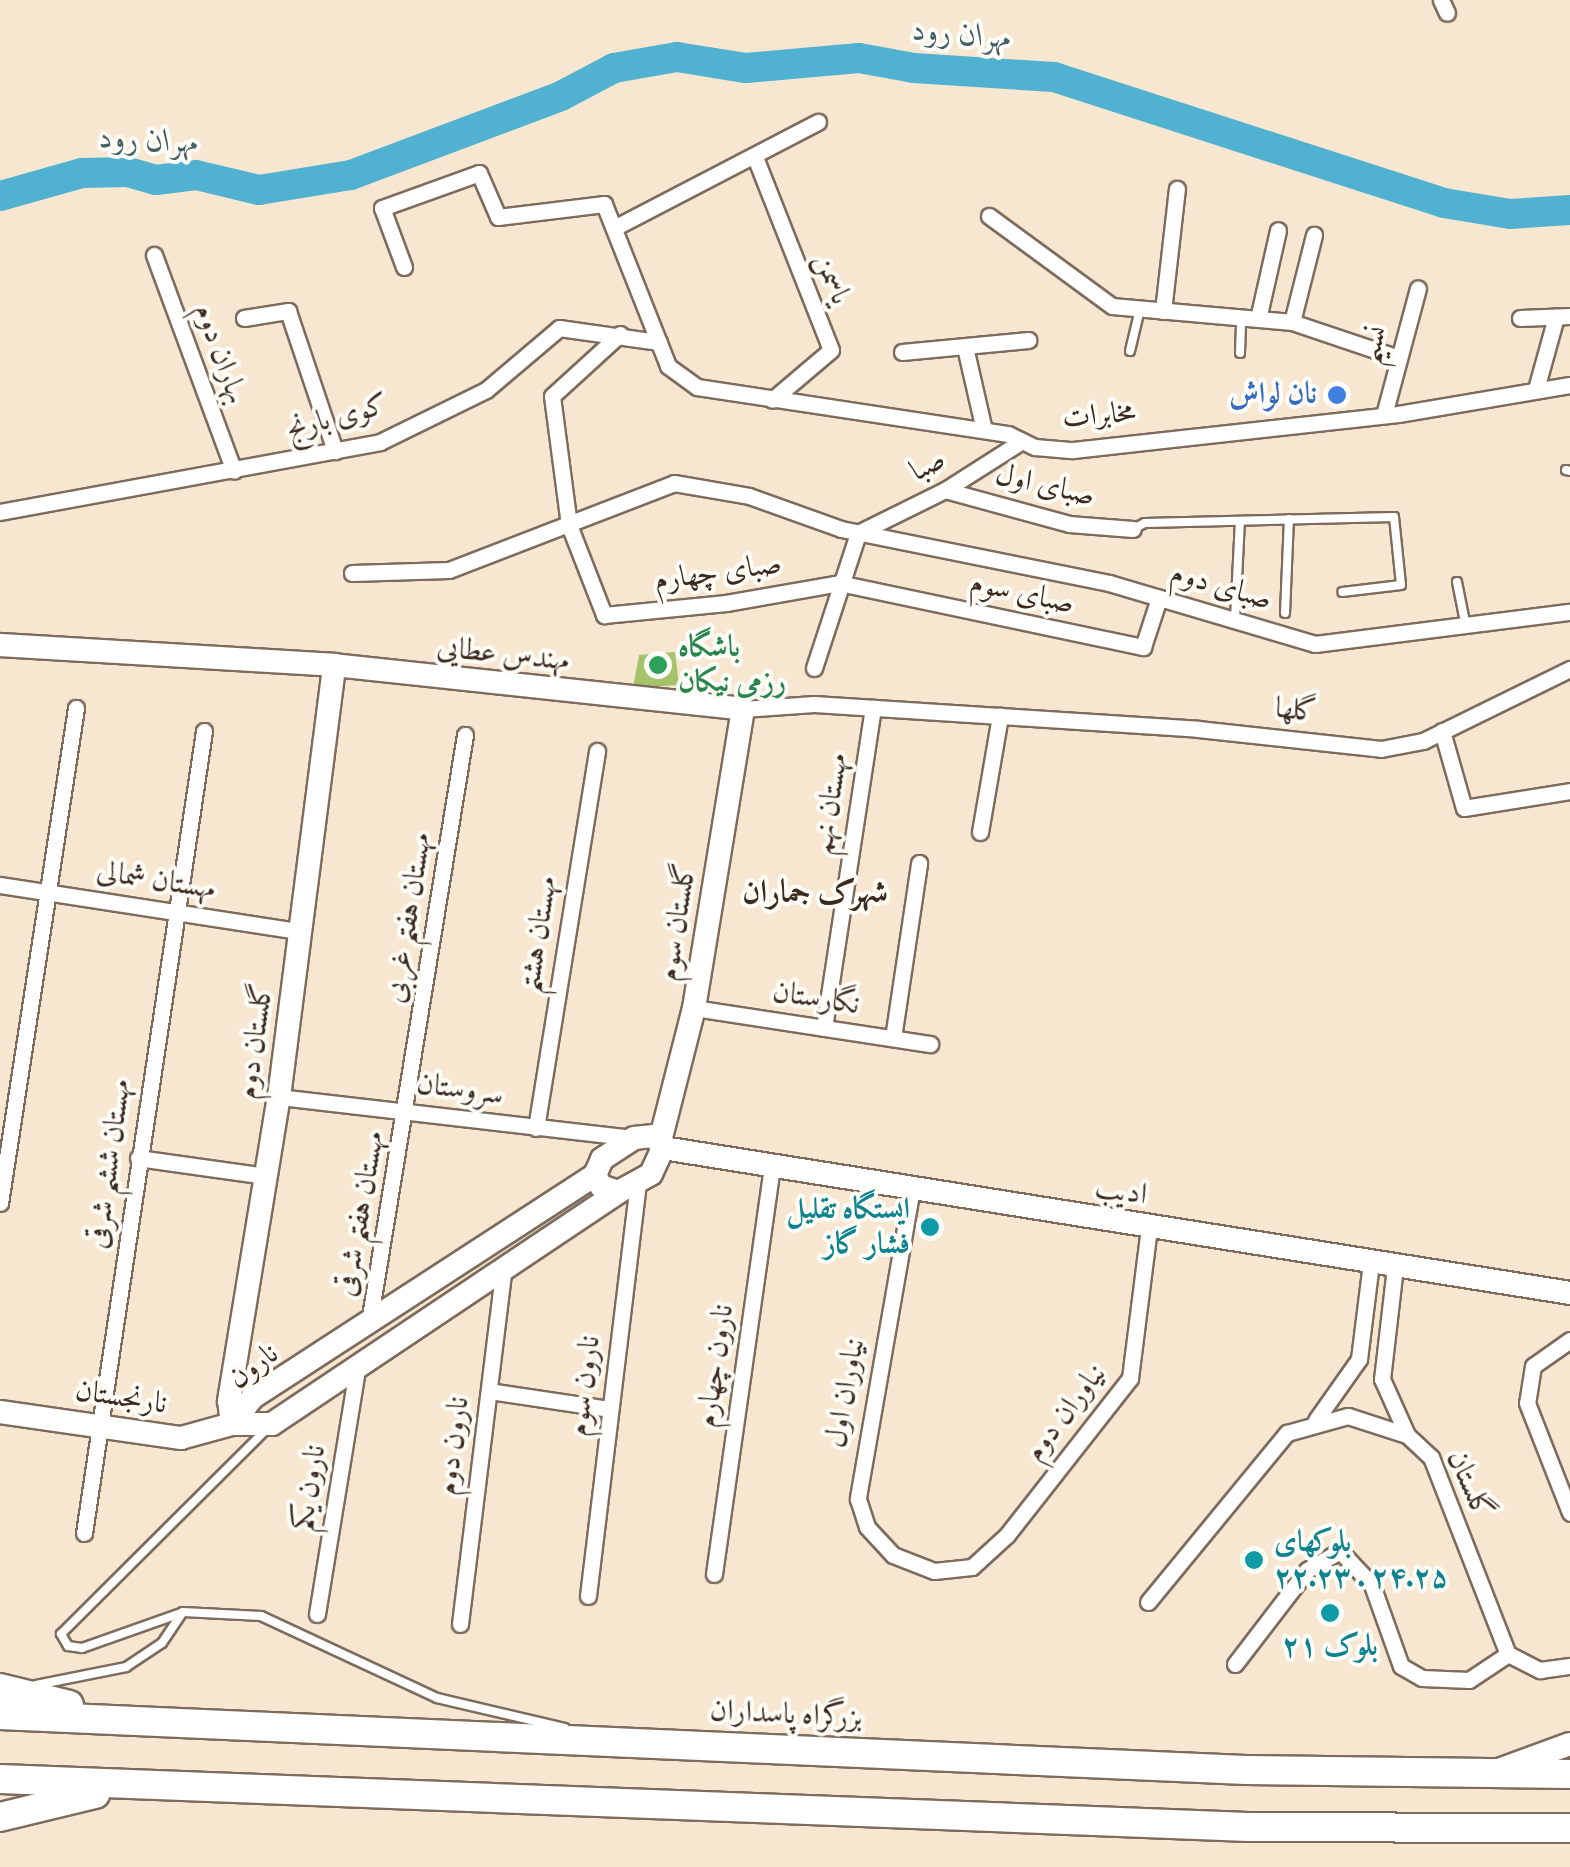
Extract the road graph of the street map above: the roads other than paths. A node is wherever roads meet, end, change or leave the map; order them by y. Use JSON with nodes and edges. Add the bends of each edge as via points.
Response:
{"nodes":[{"id":1,"x":818,"y":122,"type":"dead end"},
{"id":2,"x":755,"y":157,"type":"junction"},
{"id":3,"x":1176,"y":189,"type":"dead end"},
{"id":4,"x":989,"y":216,"type":"dead end"},
{"id":5,"x":614,"y":228,"type":"junction"},
{"id":6,"x":1278,"y":230,"type":"dead end"},
{"id":7,"x":1314,"y":235,"type":"dead end"},
{"id":8,"x":154,"y":255,"type":"dead end"},
{"id":9,"x":404,"y":268,"type":"dead end"},
{"id":10,"x":1418,"y":288,"type":"dead end"},
{"id":11,"x":1140,"y":309,"type":"junction"},
{"id":12,"x":1164,"y":311,"type":"junction"},
{"id":13,"x":1563,"y":316,"type":"edge"},
{"id":14,"x":244,"y":318,"type":"dead end"},
{"id":15,"x":1241,"y":318,"type":"junction"},
{"id":16,"x":1520,"y":318,"type":"dead end"},
{"id":17,"x":1258,"y":319,"type":"junction"},
{"id":18,"x":1292,"y":322,"type":"junction"},
{"id":19,"x":620,"y":334,"type":"junction"},
{"id":20,"x":1028,"y":340,"type":"dead end"},
{"id":21,"x":659,"y":342,"type":"junction"},
{"id":22,"x":965,"y":347,"type":"junction"},
{"id":23,"x":1130,"y":351,"type":"dead end"},
{"id":24,"x":902,"y":352,"type":"dead end"},
{"id":25,"x":1240,"y":353,"type":"dead end"},
{"id":26,"x":1399,"y":358,"type":"junction"},
{"id":27,"x":1570,"y":386,"type":"edge"},
{"id":28,"x":1536,"y":389,"type":"junction"},
{"id":29,"x":772,"y":400,"type":"junction"},
{"id":30,"x":1384,"y":415,"type":"junction"},
{"id":31,"x":984,"y":430,"type":"junction"},
{"id":32,"x":1022,"y":440,"type":"junction"},
{"id":33,"x":334,"y":451,"type":"junction"},
{"id":34,"x":234,"y":472,"type":"junction"},
{"id":35,"x":945,"y":490,"type":"junction"},
{"id":36,"x":0,"y":512,"type":"edge"},
{"id":37,"x":1289,"y":519,"type":"junction"},
{"id":38,"x":1240,"y":520,"type":"junction"},
{"id":39,"x":569,"y":525,"type":"junction"},
{"id":40,"x":1133,"y":529,"type":"joint"},
{"id":41,"x":858,"y":533,"type":"junction"},
{"id":42,"x":352,"y":573,"type":"dead end"},
{"id":43,"x":1457,"y":582,"type":"dead end"},
{"id":44,"x":839,"y":583,"type":"junction"},
{"id":45,"x":1342,"y":592,"type":"dead end"},
{"id":46,"x":1160,"y":598,"type":"junction"},
{"id":47,"x":1570,"y":612,"type":"edge"},
{"id":48,"x":1285,"y":613,"type":"dead end"},
{"id":49,"x":1235,"y":619,"type":"junction"},
{"id":50,"x":1466,"y":627,"type":"junction"},
{"id":51,"x":0,"y":645,"type":"edge"},
{"id":52,"x":334,"y":665,"type":"junction"},
{"id":53,"x":814,"y":668,"type":"dead end"},
{"id":54,"x":1570,"y":669,"type":"edge"},
{"id":55,"x":76,"y":708,"type":"dead end"},
{"id":56,"x":874,"y":708,"type":"junction"},
{"id":57,"x":743,"y":709,"type":"junction"},
{"id":58,"x":1000,"y":716,"type":"junction"},
{"id":59,"x":1442,"y":730,"type":"junction"},
{"id":60,"x":204,"y":731,"type":"dead end"},
{"id":61,"x":465,"y":735,"type":"dead end"},
{"id":62,"x":597,"y":751,"type":"dead end"},
{"id":63,"x":1570,"y":791,"type":"edge"},
{"id":64,"x":980,"y":832,"type":"dead end"},
{"id":65,"x":919,"y":864,"type":"dead end"},
{"id":66,"x":0,"y":885,"type":"edge"},
{"id":67,"x":44,"y":890,"type":"junction"},
{"id":68,"x":173,"y":912,"type":"junction"},
{"id":69,"x":302,"y":932,"type":"junction"},
{"id":70,"x":694,"y":1008,"type":"junction"},
{"id":71,"x":824,"y":1028,"type":"junction"},
{"id":72,"x":893,"y":1038,"type":"junction"},
{"id":73,"x":930,"y":1044,"type":"dead end"},
{"id":74,"x":279,"y":1098,"type":"junction"},
{"id":75,"x":407,"y":1110,"type":"junction"},
{"id":76,"x":536,"y":1128,"type":"junction"},
{"id":77,"x":634,"y":1138,"type":"junction"},
{"id":78,"x":661,"y":1145,"type":"junction"},
{"id":79,"x":138,"y":1158,"type":"junction"},
{"id":80,"x":772,"y":1166,"type":"junction"},
{"id":81,"x":596,"y":1174,"type":"junction"},
{"id":82,"x":266,"y":1176,"type":"junction"},
{"id":83,"x":628,"y":1188,"type":"junction"},
{"id":84,"x":912,"y":1188,"type":"junction"},
{"id":85,"x":0,"y":1203,"type":"edge"},
{"id":86,"x":1149,"y":1227,"type":"junction"},
{"id":87,"x":1371,"y":1263,"type":"junction"},
{"id":88,"x":1395,"y":1267,"type":"junction"},
{"id":89,"x":503,"y":1275,"type":"junction"},
{"id":90,"x":1570,"y":1293,"type":"edge"},
{"id":91,"x":368,"y":1327,"type":"junction"},
{"id":92,"x":1570,"y":1340,"type":"edge"},
{"id":93,"x":357,"y":1371,"type":"junction"},
{"id":94,"x":488,"y":1391,"type":"junction"},
{"id":95,"x":610,"y":1409,"type":"junction"},
{"id":96,"x":0,"y":1412,"type":"edge"},
{"id":97,"x":1316,"y":1420,"type":"junction"},
{"id":98,"x":104,"y":1424,"type":"junction"},
{"id":99,"x":232,"y":1424,"type":"junction"},
{"id":100,"x":272,"y":1424,"type":"junction"},
{"id":101,"x":1407,"y":1435,"type":"junction"},
{"id":102,"x":1570,"y":1513,"type":"edge"},
{"id":103,"x":84,"y":1533,"type":"dead end"},
{"id":104,"x":934,"y":1571,"type":"joint"},
{"id":105,"x":714,"y":1574,"type":"dead end"},
{"id":106,"x":588,"y":1596,"type":"dead end"},
{"id":107,"x":1148,"y":1602,"type":"dead end"},
{"id":108,"x":182,"y":1612,"type":"junction"},
{"id":109,"x":317,"y":1614,"type":"dead end"},
{"id":110,"x":460,"y":1624,"type":"dead end"},
{"id":111,"x":1508,"y":1654,"type":"junction"},
{"id":112,"x":1235,"y":1664,"type":"dead end"},
{"id":113,"x":1570,"y":1666,"type":"edge"},
{"id":114,"x":0,"y":1688,"type":"edge"},
{"id":115,"x":0,"y":1714,"type":"edge"},
{"id":116,"x":128,"y":1720,"type":"junction"},
{"id":117,"x":618,"y":1740,"type":"junction"},
{"id":118,"x":1570,"y":1744,"type":"edge"},
{"id":119,"x":1492,"y":1772,"type":"junction"},
{"id":120,"x":1570,"y":1774,"type":"edge"},
{"id":121,"x":0,"y":1779,"type":"edge"},
{"id":122,"x":146,"y":1785,"type":"junction"},
{"id":123,"x":0,"y":1817,"type":"edge"},
{"id":124,"x":1570,"y":1828,"type":"edge"}],
"edges":[{"from":1,"to":2,"type":"street"},
{"from":2,"to":5,"type":"street"},
{"from":2,"to":29,"type":"street","name":"یاسمن","via":[[830,350]]},
{"from":3,"to":12,"type":"street"},
{"from":4,"to":11,"type":"street","via":[[1112,306]]},
{"from":5,"to":9,"type":"street","via":[[604,204],[498,217],[479,174],[382,208]]},
{"from":5,"to":21,"type":"street","name":"مخابرات"},
{"from":6,"to":17,"type":"street"},
{"from":7,"to":18,"type":"street"},
{"from":8,"to":34,"type":"street","name":"بهاران دوم"},
{"from":10,"to":26,"type":"street","name":"نسیم"},
{"from":11,"to":12,"type":"street"},
{"from":11,"to":23,"type":"lane"},
{"from":12,"to":15,"type":"street"},
{"from":13,"to":16,"type":"street"},
{"from":13,"to":28,"type":"street"},
{"from":14,"to":33,"type":"street","via":[[288,311]]},
{"from":15,"to":17,"type":"street"},
{"from":15,"to":25,"type":"lane"},
{"from":17,"to":18,"type":"street"},
{"from":18,"to":26,"type":"street"},
{"from":19,"to":21,"type":"street","name":"کوی بارنج"},
{"from":19,"to":33,"type":"street","name":"کوی بارنج","via":[[559,328],[486,390],[380,442]]},
{"from":19,"to":39,"type":"street","via":[[552,396]]},
{"from":20,"to":22,"type":"street"},
{"from":21,"to":29,"type":"street","name":"مخابرات","via":[[668,366],[697,387]]},
{"from":22,"to":24,"type":"street"},
{"from":22,"to":31,"type":"street"},
{"from":26,"to":30,"type":"street","name":"نسیم"},
{"from":27,"to":28,"type":"street","name":"مخابرات"},
{"from":28,"to":30,"type":"street","name":"مخابرات"},
{"from":29,"to":31,"type":"street","name":"مخابرات"},
{"from":30,"to":32,"type":"street","name":"مخابرات","via":[[1073,450]]},
{"from":31,"to":32,"type":"street","name":"مخابرات"},
{"from":32,"to":35,"type":"street","name":"صبا"},
{"from":33,"to":34,"type":"street","name":"کوی بارنج"},
{"from":34,"to":36,"type":"street","name":"کوی بارنج"},
{"from":35,"to":40,"type":"street","name":"صبای اول","via":[[1069,524]]},
{"from":35,"to":41,"type":"street","name":"صبا"},
{"from":37,"to":38,"type":"lane"},
{"from":37,"to":45,"type":"lane","via":[[1394,517],[1402,586]]},
{"from":37,"to":48,"type":"lane"},
{"from":38,"to":40,"type":"lane"},
{"from":38,"to":49,"type":"lane"},
{"from":39,"to":41,"type":"street","name":"صبای دوم","via":[[674,484],[749,496]]},
{"from":39,"to":42,"type":"street","name":"صبای دوم","via":[[449,570]]},
{"from":39,"to":44,"type":"street","name":"صبای چهارم","via":[[604,615]]},
{"from":41,"to":44,"type":"street"},
{"from":41,"to":46,"type":"street","name":"صبای دوم","via":[[960,549]]},
{"from":43,"to":50,"type":"lane"},
{"from":44,"to":46,"type":"street","name":"صبای سوم","via":[[1143,647]]},
{"from":44,"to":53,"type":"street"},
{"from":46,"to":49,"type":"street","name":"صبای دوم"},
{"from":47,"to":50,"type":"street","name":"صبای دوم"},
{"from":49,"to":50,"type":"street","name":"صبای دوم","via":[[1316,644]]},
{"from":51,"to":52,"type":"street","name":"مهندس عطایی"},
{"from":52,"to":57,"type":"street","name":"مهندس عطایی"},
{"from":52,"to":69,"type":"street","name":"گلستان دوم"},
{"from":54,"to":59,"type":"street","name":"گلها"},
{"from":55,"to":67,"type":"street"},
{"from":56,"to":57,"type":"street","name":"مهندس عطایی"},
{"from":56,"to":58,"type":"street","name":"مهندس عطایی"},
{"from":56,"to":71,"type":"street","name":"مهستان نهم"},
{"from":57,"to":70,"type":"street","name":"گلستان سوم"},
{"from":58,"to":59,"type":"street","name":"گلها","via":[[1381,749]]},
{"from":58,"to":64,"type":"street"},
{"from":59,"to":63,"type":"street","via":[[1464,808]]},
{"from":60,"to":68,"type":"street","name":"مهستان ششم شرقی"},
{"from":61,"to":75,"type":"street","name":"مهستان هفتم غربی"},
{"from":62,"to":76,"type":"street","name":"مهستان هشتم"},
{"from":65,"to":72,"type":"street"},
{"from":66,"to":67,"type":"street","name":"مهستان شمالی"},
{"from":67,"to":68,"type":"street","name":"مهستان شمالی"},
{"from":67,"to":85,"type":"street"},
{"from":68,"to":69,"type":"street","name":"مهستان شمالی"},
{"from":68,"to":79,"type":"street","name":"مهستان ششم شرقی"},
{"from":69,"to":74,"type":"street","name":"گلستان دوم"},
{"from":70,"to":71,"type":"street","name":"نگارستان"},
{"from":70,"to":78,"type":"street","name":"گلستان سوم"},
{"from":71,"to":72,"type":"street","name":"نگارستان"},
{"from":72,"to":73,"type":"street","name":"نگارستان"},
{"from":74,"to":75,"type":"street","name":"سروستان"},
{"from":74,"to":82,"type":"street","name":"گلستان دوم"},
{"from":75,"to":76,"type":"street","name":"سروستان"},
{"from":75,"to":91,"type":"street","name":"مهستان هفتم شرقی"},
{"from":76,"to":77,"type":"street","name":"سروستان"},
{"from":77,"to":78,"type":"street","name":"ادیب"},
{"from":77,"to":81,"type":"street","name":"نارون","via":[[602,1159]]},
{"from":78,"to":80,"type":"street","name":"ادیب"},
{"from":78,"to":83,"type":"street","name":"نارون","via":[[658,1166]]},
{"from":79,"to":82,"type":"street"},
{"from":79,"to":98,"type":"street","name":"مهستان ششم شرقی"},
{"from":80,"to":84,"type":"street","name":"ادیب"},
{"from":80,"to":105,"type":"street","name":"نارون چهارم"},
{"from":81,"to":83,"type":"street","via":[[601,1186]]},
{"from":81,"to":91,"type":"street","name":"نارون"},
{"from":82,"to":99,"type":"street","name":"گلستان دوم","via":[[229,1401]]},
{"from":83,"to":89,"type":"street","name":"نارون"},
{"from":83,"to":95,"type":"street","name":"نارون سوم"},
{"from":84,"to":86,"type":"street","name":"ادیب"},
{"from":84,"to":104,"type":"street","name":"نیاوران اول","via":[[858,1499],[867,1527],[892,1554]]},
{"from":86,"to":87,"type":"street","name":"ادیب"},
{"from":86,"to":104,"type":"street","name":"نیاوران دوم","via":[[1130,1378],[1007,1535],[972,1567]]},
{"from":87,"to":88,"type":"street","name":"ادیب"},
{"from":87,"to":97,"type":"street","via":[[1359,1359]]},
{"from":88,"to":90,"type":"street","name":"ادیب"},
{"from":88,"to":101,"type":"street","via":[[1380,1362]]},
{"from":89,"to":93,"type":"street","name":"نارون"},
{"from":89,"to":94,"type":"street","name":"نارون دوم"},
{"from":91,"to":99,"type":"street","name":"نارون","via":[[253,1397]]},
{"from":92,"to":102,"type":"street","via":[[1534,1366],[1527,1402]]},
{"from":93,"to":100,"type":"street","name":"نارون"},
{"from":93,"to":109,"type":"street","name":"نارون یکم"},
{"from":94,"to":95,"type":"street"},
{"from":94,"to":110,"type":"street","name":"نارون دوم"},
{"from":95,"to":106,"type":"street","name":"نارون سوم"},
{"from":96,"to":98,"type":"street","name":"نارنجستان"},
{"from":97,"to":101,"type":"street","name":"گلستان","via":[[1348,1416]]},
{"from":97,"to":107,"type":"street","via":[[1287,1433]]},
{"from":98,"to":99,"type":"street","name":"نارنجستان","via":[[181,1438]]},
{"from":98,"to":103,"type":"street","name":"مهستان ششم شرقی"},
{"from":99,"to":100,"type":"street","name":"نارون"},
{"from":100,"to":108,"type":"lane","via":[[61,1634],[68,1646],[82,1648]]},
{"from":101,"to":111,"type":"street","name":"گلستان","via":[[1431,1457]]},
{"from":108,"to":114,"type":"lane","via":[[162,1643],[126,1666],[68,1683]]},
{"from":108,"to":117,"type":"lane","via":[[261,1616],[437,1698]]},
{"from":111,"to":112,"type":"street","via":[[1469,1680],[1422,1678],[1401,1666],[1372,1585],[1340,1551],[1307,1570]]},
{"from":111,"to":113,"type":"street","via":[[1540,1670]]},
{"from":114,"to":116,"type":"highway"},
{"from":115,"to":116,"type":"highway","name":"بزرگراه پاسداران"},
{"from":116,"to":117,"type":"highway","name":"بزرگراه پاسداران"},
{"from":117,"to":119,"type":"highway","name":"بزرگراه پاسداران","via":[[1246,1770]]},
{"from":118,"to":119,"type":"street"},
{"from":119,"to":120,"type":"highway","name":"بزرگراه پاسداران"},
{"from":121,"to":122,"type":"highway"},
{"from":122,"to":123,"type":"highway"},
{"from":122,"to":124,"type":"highway","via":[[1248,1826]]}]}
